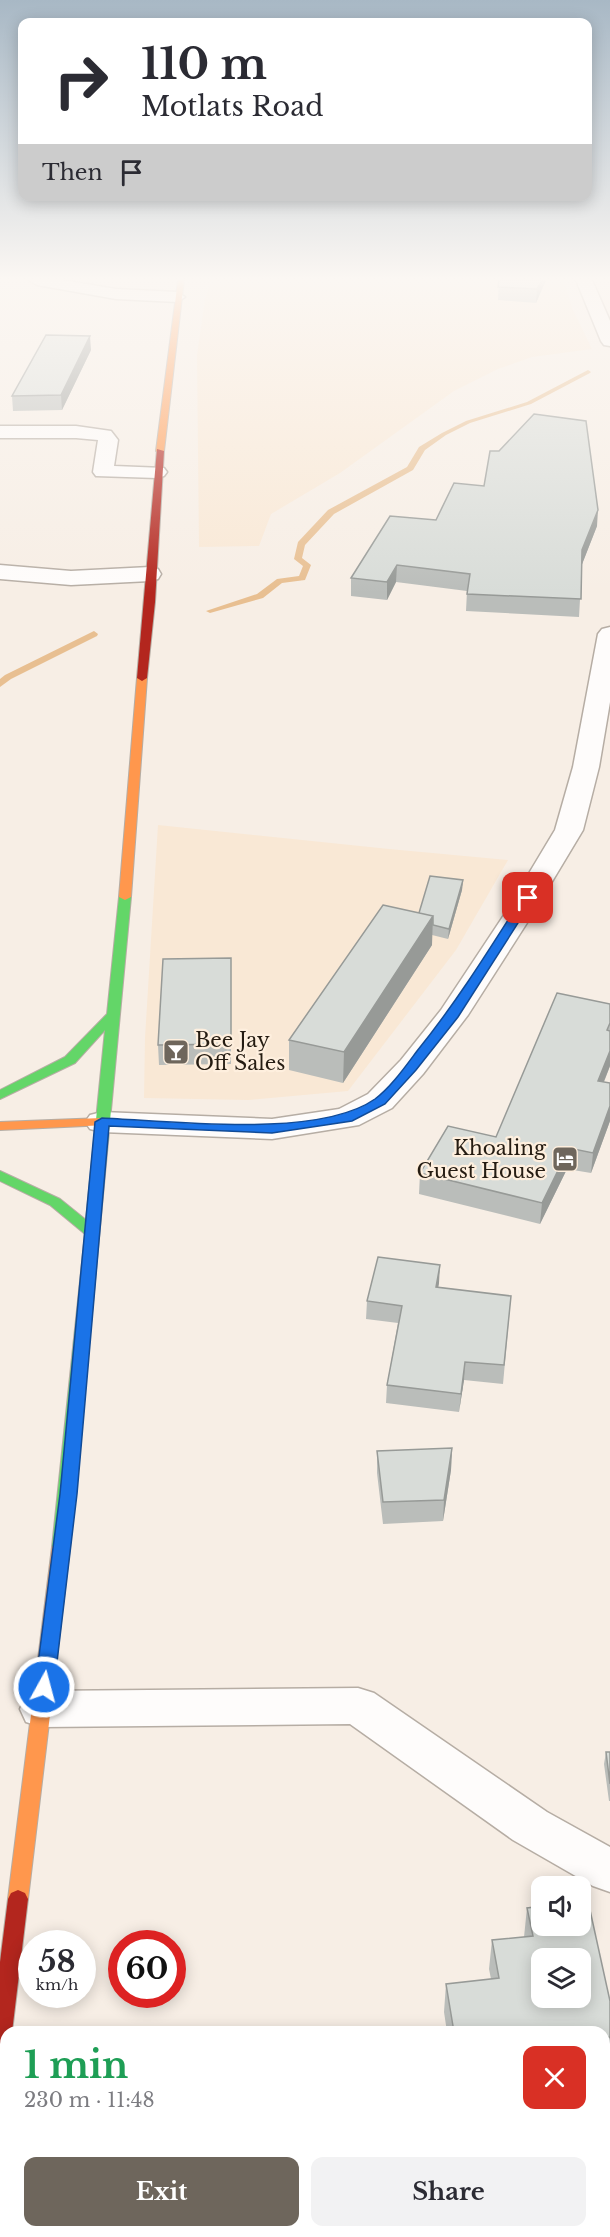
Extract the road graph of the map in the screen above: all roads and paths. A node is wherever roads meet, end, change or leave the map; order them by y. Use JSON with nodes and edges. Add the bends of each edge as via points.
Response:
{"nodes":[{"id":1,"x":167,"y":384,"type":"edge"},
{"id":2,"x":0,"y":432,"type":"edge"},
{"id":3,"x":157,"y":472,"type":"junction"},
{"id":4,"x":0,"y":572,"type":"edge"},
{"id":5,"x":150,"y":574,"type":"junction"},
{"id":6,"x":610,"y":634,"type":"edge"},
{"id":7,"x":598,"y":770,"type":"edge"},
{"id":8,"x":113,"y":1015,"type":"junction"},
{"id":9,"x":0,"y":1095,"type":"edge"},
{"id":10,"x":102,"y":1122,"type":"junction"},
{"id":11,"x":0,"y":1126,"type":"edge"},
{"id":12,"x":0,"y":1175,"type":"edge"},
{"id":13,"x":92,"y":1233,"type":"junction"},
{"id":14,"x":42,"y":1709,"type":"junction"},
{"id":15,"x":610,"y":1871,"type":"edge"},
{"id":16,"x":2,"y":2026,"type":"edge"}],
"edges":[{"from":1,"to":3,"type":"main road"},
{"from":2,"to":3,"type":"street","via":[[104,435],[108,440],[103,472]]},
{"from":3,"to":5,"type":"main road"},
{"from":4,"to":5,"type":"street","via":[[71,578]]},
{"from":5,"to":8,"type":"main road"},
{"from":6,"to":7,"type":"street"},
{"from":7,"to":10,"type":"street","via":[[569,830],[453,1015],[380,1101],[347,1118],[272,1129]]},
{"from":8,"to":9,"type":"main road","via":[[70,1060]]},
{"from":8,"to":10,"type":"main road"},
{"from":10,"to":11,"type":"main road"},
{"from":10,"to":13,"type":"main road"},
{"from":12,"to":13,"type":"main road","via":[[54,1202]]},
{"from":13,"to":14,"type":"main road","via":[[68,1494]]},
{"from":14,"to":15,"type":"street","via":[[358,1706],[530,1826]]},
{"from":14,"to":16,"type":"main road"}]}
